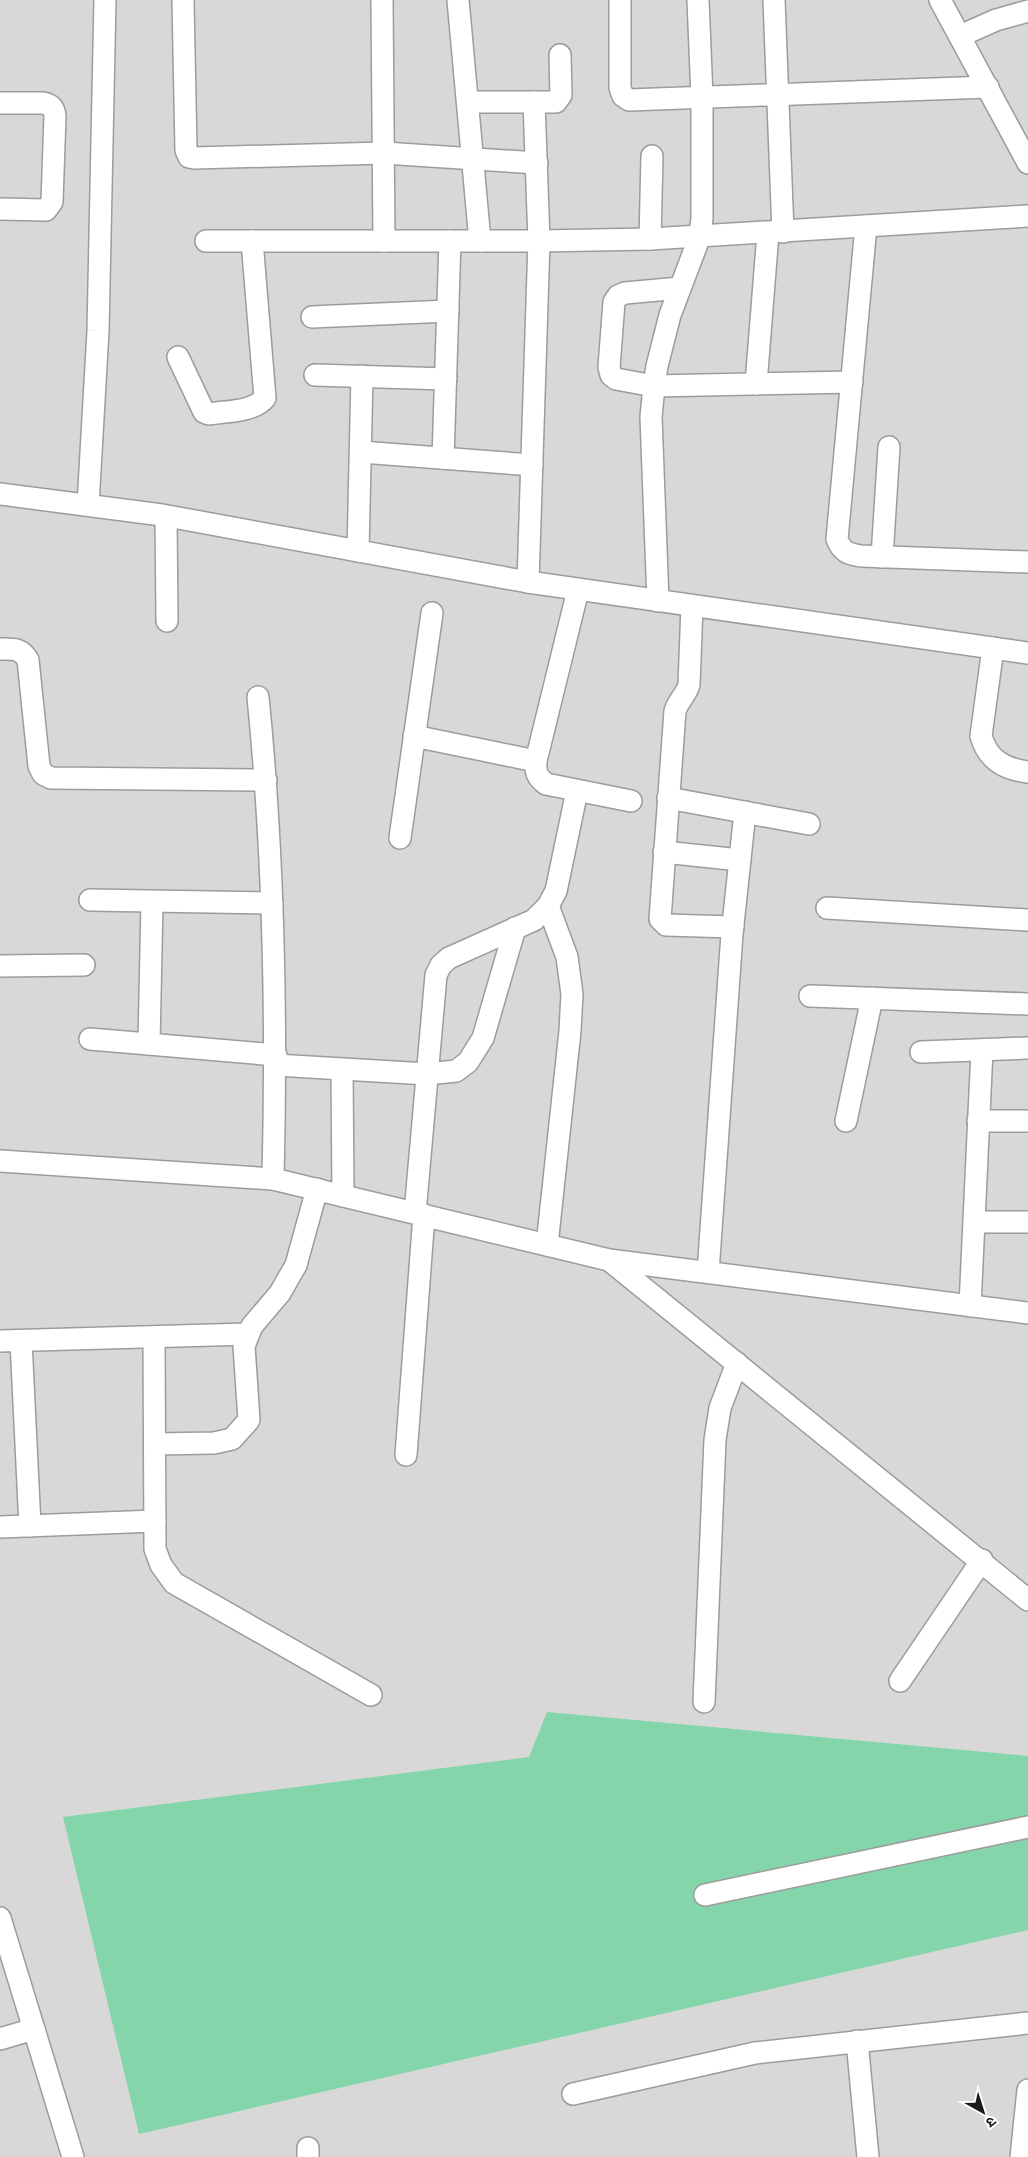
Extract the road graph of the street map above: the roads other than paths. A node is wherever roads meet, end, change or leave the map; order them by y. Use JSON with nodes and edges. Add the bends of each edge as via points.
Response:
{"nodes":[{"id":1,"x":105,"y":0,"type":"edge"},
{"id":2,"x":183,"y":0,"type":"edge"},
{"id":3,"x":382,"y":0,"type":"edge"},
{"id":4,"x":458,"y":0,"type":"edge"},
{"id":5,"x":620,"y":0,"type":"edge"},
{"id":6,"x":698,"y":0,"type":"edge"},
{"id":7,"x":774,"y":0,"type":"edge"},
{"id":8,"x":940,"y":0,"type":"edge"},
{"id":9,"x":1028,"y":11,"type":"edge"},
{"id":10,"x":960,"y":36,"type":"junction"},
{"id":11,"x":560,"y":55,"type":"dead end"},
{"id":12,"x":988,"y":86,"type":"junction"},
{"id":13,"x":777,"y":94,"type":"junction"},
{"id":14,"x":702,"y":97,"type":"junction"},
{"id":15,"x":468,"y":102,"type":"junction"},
{"id":16,"x":534,"y":102,"type":"junction"},
{"id":17,"x":0,"y":103,"type":"edge"},
{"id":18,"x":384,"y":153,"type":"junction"},
{"id":19,"x":652,"y":156,"type":"dead end"},
{"id":20,"x":473,"y":159,"type":"junction"},
{"id":21,"x":1028,"y":163,"type":"edge"},
{"id":22,"x":536,"y":164,"type":"junction"},
{"id":23,"x":0,"y":210,"type":"edge"},
{"id":24,"x":1028,"y":216,"type":"edge"},
{"id":25,"x":866,"y":226,"type":"junction"},
{"id":26,"x":776,"y":232,"type":"junction"},
{"id":27,"x":700,"y":236,"type":"junction"},
{"id":28,"x":650,"y":239,"type":"junction"},
{"id":29,"x":206,"y":241,"type":"dead end"},
{"id":30,"x":252,"y":241,"type":"junction"},
{"id":31,"x":384,"y":241,"type":"junction"},
{"id":32,"x":450,"y":241,"type":"junction"},
{"id":33,"x":480,"y":241,"type":"junction"},
{"id":34,"x":539,"y":242,"type":"junction"},
{"id":35,"x":680,"y":288,"type":"junction"},
{"id":36,"x":448,"y":310,"type":"junction"},
{"id":37,"x":312,"y":317,"type":"dead end"},
{"id":38,"x":178,"y":357,"type":"dead end"},
{"id":39,"x":314,"y":374,"type":"dead end"},
{"id":40,"x":362,"y":376,"type":"junction"},
{"id":41,"x":446,"y":379,"type":"junction"},
{"id":42,"x":852,"y":382,"type":"junction"},
{"id":43,"x":756,"y":384,"type":"junction"},
{"id":44,"x":654,"y":386,"type":"junction"},
{"id":45,"x":889,"y":447,"type":"dead end"},
{"id":46,"x":361,"y":452,"type":"junction"},
{"id":47,"x":443,"y":458,"type":"junction"},
{"id":48,"x":532,"y":465,"type":"junction"},
{"id":49,"x":0,"y":494,"type":"edge"},
{"id":50,"x":88,"y":505,"type":"junction"},
{"id":51,"x":166,"y":516,"type":"junction"},
{"id":52,"x":358,"y":551,"type":"junction"},
{"id":53,"x":882,"y":557,"type":"junction"},
{"id":54,"x":1028,"y":562,"type":"edge"},
{"id":55,"x":528,"y":582,"type":"junction"},
{"id":56,"x":578,"y":590,"type":"junction"},
{"id":57,"x":658,"y":601,"type":"junction"},
{"id":58,"x":692,"y":606,"type":"junction"},
{"id":59,"x":432,"y":613,"type":"dead end"},
{"id":60,"x":166,"y":621,"type":"dead end"},
{"id":61,"x":994,"y":648,"type":"junction"},
{"id":62,"x":0,"y":649,"type":"edge"},
{"id":63,"x":1028,"y":653,"type":"edge"},
{"id":64,"x":258,"y":697,"type":"dead end"},
{"id":65,"x":414,"y":736,"type":"junction"},
{"id":66,"x":536,"y":762,"type":"junction"},
{"id":67,"x":1028,"y":772,"type":"edge"},
{"id":68,"x":266,"y":780,"type":"junction"},
{"id":69,"x":577,"y":791,"type":"junction"},
{"id":70,"x":668,"y":798,"type":"junction"},
{"id":71,"x":631,"y":801,"type":"dead end"},
{"id":72,"x":745,"y":812,"type":"junction"},
{"id":73,"x":809,"y":824,"type":"dead end"},
{"id":74,"x":400,"y":838,"type":"dead end"},
{"id":75,"x":664,"y":852,"type":"junction"},
{"id":76,"x":740,"y":860,"type":"junction"},
{"id":77,"x":90,"y":900,"type":"dead end"},
{"id":78,"x":152,"y":902,"type":"junction"},
{"id":79,"x":272,"y":903,"type":"junction"},
{"id":80,"x":548,"y":906,"type":"junction"},
{"id":81,"x":827,"y":908,"type":"dead end"},
{"id":82,"x":1028,"y":920,"type":"edge"},
{"id":83,"x":733,"y":927,"type":"junction"},
{"id":84,"x":515,"y":928,"type":"junction"},
{"id":85,"x":84,"y":964,"type":"dead end"},
{"id":86,"x":0,"y":966,"type":"edge"},
{"id":87,"x":810,"y":996,"type":"dead end"},
{"id":88,"x":872,"y":998,"type":"junction"},
{"id":89,"x":1028,"y":1004,"type":"edge"},
{"id":90,"x":90,"y":1039,"type":"dead end"},
{"id":91,"x":149,"y":1044,"type":"junction"},
{"id":92,"x":1028,"y":1048,"type":"edge"},
{"id":93,"x":982,"y":1050,"type":"junction"},
{"id":94,"x":921,"y":1052,"type":"dead end"},
{"id":95,"x":276,"y":1060,"type":"junction"},
{"id":96,"x":342,"y":1069,"type":"junction"},
{"id":97,"x":427,"y":1074,"type":"junction"},
{"id":98,"x":1028,"y":1120,"type":"edge"},
{"id":99,"x":846,"y":1121,"type":"dead end"},
{"id":100,"x":978,"y":1121,"type":"junction"},
{"id":101,"x":0,"y":1161,"type":"edge"},
{"id":102,"x":273,"y":1179,"type":"junction"},
{"id":103,"x":317,"y":1189,"type":"junction"},
{"id":104,"x":343,"y":1196,"type":"junction"},
{"id":105,"x":419,"y":1214,"type":"junction"},
{"id":106,"x":974,"y":1222,"type":"junction"},
{"id":107,"x":1028,"y":1222,"type":"edge"},
{"id":108,"x":547,"y":1244,"type":"junction"},
{"id":109,"x":609,"y":1260,"type":"junction"},
{"id":110,"x":708,"y":1272,"type":"junction"},
{"id":111,"x":970,"y":1306,"type":"junction"},
{"id":112,"x":1028,"y":1313,"type":"edge"},
{"id":113,"x":248,"y":1334,"type":"junction"},
{"id":114,"x":154,"y":1337,"type":"junction"},
{"id":115,"x":0,"y":1341,"type":"edge"},
{"id":116,"x":21,"y":1341,"type":"junction"},
{"id":117,"x":737,"y":1363,"type":"junction"},
{"id":118,"x":155,"y":1444,"type":"junction"},
{"id":119,"x":406,"y":1455,"type":"dead end"},
{"id":120,"x":155,"y":1521,"type":"junction"},
{"id":121,"x":30,"y":1526,"type":"junction"},
{"id":122,"x":0,"y":1527,"type":"edge"},
{"id":123,"x":982,"y":1560,"type":"junction"},
{"id":124,"x":1028,"y":1600,"type":"edge"},
{"id":125,"x":900,"y":1682,"type":"dead end"},
{"id":126,"x":371,"y":1695,"type":"dead end"},
{"id":127,"x":704,"y":1702,"type":"dead end"},
{"id":128,"x":1028,"y":1827,"type":"edge"},
{"id":129,"x":705,"y":1895,"type":"dead end"},
{"id":130,"x":0,"y":1918,"type":"edge"},
{"id":131,"x":1028,"y":2023,"type":"edge"},
{"id":132,"x":34,"y":2029,"type":"junction"},
{"id":133,"x":0,"y":2039,"type":"edge"},
{"id":134,"x":857,"y":2041,"type":"junction"},
{"id":135,"x":1028,"y":2090,"type":"edge"},
{"id":136,"x":573,"y":2094,"type":"dead end"},
{"id":137,"x":73,"y":2157,"type":"edge"},
{"id":138,"x":868,"y":2157,"type":"edge"},
{"id":139,"x":1022,"y":2157,"type":"edge"}],
"edges":[{"from":1,"to":50,"type":"street","via":[[98,331]]},
{"from":2,"to":18,"type":"street","via":[[186,150],[189,156]]},
{"from":3,"to":18,"type":"street"},
{"from":4,"to":15,"type":"street"},
{"from":5,"to":14,"type":"street","via":[[622,96],[636,101]]},
{"from":6,"to":14,"type":"street"},
{"from":7,"to":13,"type":"street"},
{"from":8,"to":10,"type":"street"},
{"from":9,"to":10,"type":"street","via":[[996,20]]},
{"from":10,"to":12,"type":"street"},
{"from":11,"to":16,"type":"street","via":[[559,99],[556,102]]},
{"from":12,"to":13,"type":"street"},
{"from":12,"to":21,"type":"street"},
{"from":13,"to":14,"type":"street"},
{"from":13,"to":26,"type":"street"},
{"from":14,"to":27,"type":"street"},
{"from":15,"to":16,"type":"street"},
{"from":15,"to":20,"type":"street"},
{"from":16,"to":22,"type":"street"},
{"from":17,"to":23,"type":"street","via":[[50,104],[55,116],[50,207],[46,210]]},
{"from":18,"to":20,"type":"street"},
{"from":18,"to":31,"type":"street"},
{"from":19,"to":28,"type":"street"},
{"from":20,"to":22,"type":"street"},
{"from":20,"to":33,"type":"street"},
{"from":22,"to":34,"type":"street"},
{"from":24,"to":25,"type":"street"},
{"from":25,"to":26,"type":"street"},
{"from":25,"to":42,"type":"street"},
{"from":26,"to":27,"type":"street"},
{"from":26,"to":43,"type":"street"},
{"from":27,"to":28,"type":"street"},
{"from":27,"to":35,"type":"street"},
{"from":28,"to":34,"type":"street"},
{"from":29,"to":30,"type":"street"},
{"from":30,"to":31,"type":"street"},
{"from":30,"to":38,"type":"street","via":[[265,398],[261,404],[252,407],[209,414],[204,412]]},
{"from":31,"to":32,"type":"street"},
{"from":32,"to":33,"type":"street"},
{"from":32,"to":36,"type":"street"},
{"from":33,"to":34,"type":"street"},
{"from":34,"to":48,"type":"street"},
{"from":35,"to":44,"type":"street","via":[[661,349]]},
{"from":35,"to":44,"type":"street","via":[[625,293],[614,302],[611,375],[616,379]]},
{"from":36,"to":37,"type":"street"},
{"from":36,"to":41,"type":"street"},
{"from":39,"to":40,"type":"street"},
{"from":40,"to":41,"type":"street"},
{"from":40,"to":46,"type":"street"},
{"from":41,"to":47,"type":"street"},
{"from":42,"to":43,"type":"street"},
{"from":42,"to":53,"type":"street","via":[[837,539],[841,550],[848,554]]},
{"from":43,"to":44,"type":"street"},
{"from":44,"to":57,"type":"street","via":[[651,417]]},
{"from":45,"to":53,"type":"street"},
{"from":46,"to":47,"type":"street"},
{"from":46,"to":52,"type":"street"},
{"from":47,"to":48,"type":"street"},
{"from":48,"to":55,"type":"street"},
{"from":49,"to":50,"type":"street"},
{"from":50,"to":51,"type":"street"},
{"from":51,"to":52,"type":"street"},
{"from":51,"to":60,"type":"street"},
{"from":52,"to":55,"type":"street"},
{"from":53,"to":54,"type":"street"},
{"from":55,"to":56,"type":"street"},
{"from":56,"to":57,"type":"street"},
{"from":56,"to":66,"type":"street"},
{"from":57,"to":58,"type":"street"},
{"from":58,"to":61,"type":"street"},
{"from":58,"to":70,"type":"street","via":[[689,686],[675,711]]},
{"from":59,"to":65,"type":"street"},
{"from":61,"to":63,"type":"street"},
{"from":61,"to":67,"type":"street","via":[[981,736],[983,744],[1000,765]]},
{"from":62,"to":68,"type":"street","via":[[23,652],[28,660],[39,766],[43,774],[51,778]]},
{"from":64,"to":68,"type":"street"},
{"from":65,"to":66,"type":"street"},
{"from":65,"to":74,"type":"street"},
{"from":66,"to":69,"type":"street","via":[[535,771],[546,784]]},
{"from":68,"to":79,"type":"street"},
{"from":69,"to":71,"type":"street"},
{"from":69,"to":80,"type":"street","via":[[556,891]]},
{"from":70,"to":72,"type":"street"},
{"from":70,"to":75,"type":"street"},
{"from":72,"to":73,"type":"street"},
{"from":72,"to":76,"type":"street"},
{"from":75,"to":76,"type":"street"},
{"from":75,"to":83,"type":"street","via":[[662,924]]},
{"from":76,"to":83,"type":"street"},
{"from":77,"to":78,"type":"street"},
{"from":78,"to":79,"type":"street"},
{"from":78,"to":91,"type":"street"},
{"from":79,"to":95,"type":"street"},
{"from":80,"to":84,"type":"street","via":[[534,920]]},
{"from":80,"to":108,"type":"street","via":[[567,957],[572,994]]},
{"from":81,"to":82,"type":"street"},
{"from":83,"to":110,"type":"street"},
{"from":84,"to":97,"type":"street","via":[[483,1038],[468,1062],[456,1071]]},
{"from":84,"to":97,"type":"street","via":[[449,958],[441,965],[436,975]]},
{"from":85,"to":86,"type":"street"},
{"from":87,"to":88,"type":"street"},
{"from":88,"to":89,"type":"street"},
{"from":88,"to":99,"type":"street"},
{"from":90,"to":91,"type":"street"},
{"from":91,"to":95,"type":"street"},
{"from":92,"to":93,"type":"street"},
{"from":93,"to":94,"type":"street"},
{"from":93,"to":100,"type":"street"},
{"from":95,"to":96,"type":"street"},
{"from":95,"to":102,"type":"street"},
{"from":96,"to":97,"type":"street"},
{"from":96,"to":104,"type":"street"},
{"from":97,"to":105,"type":"street"},
{"from":98,"to":100,"type":"street"},
{"from":100,"to":106,"type":"street"},
{"from":101,"to":102,"type":"street"},
{"from":102,"to":103,"type":"street"},
{"from":103,"to":104,"type":"street"},
{"from":103,"to":113,"type":"street","via":[[296,1265],[280,1293]]},
{"from":104,"to":105,"type":"street"},
{"from":105,"to":108,"type":"street"},
{"from":105,"to":119,"type":"street"},
{"from":106,"to":107,"type":"street"},
{"from":106,"to":111,"type":"street"},
{"from":108,"to":109,"type":"street"},
{"from":109,"to":110,"type":"street"},
{"from":109,"to":117,"type":"street"},
{"from":110,"to":111,"type":"street"},
{"from":111,"to":112,"type":"street"},
{"from":113,"to":114,"type":"street"},
{"from":113,"to":118,"type":"street","via":[[244,1346],[249,1420],[242,1430],[232,1439],[214,1443]]},
{"from":114,"to":116,"type":"street"},
{"from":114,"to":118,"type":"street"},
{"from":115,"to":116,"type":"street"},
{"from":116,"to":121,"type":"street"},
{"from":117,"to":123,"type":"street"},
{"from":117,"to":127,"type":"street","via":[[720,1408],[715,1440]]},
{"from":118,"to":120,"type":"street"},
{"from":120,"to":121,"type":"street"},
{"from":120,"to":126,"type":"street","via":[[155,1549],[161,1565],[174,1583]]},
{"from":121,"to":122,"type":"street"},
{"from":123,"to":124,"type":"street"},
{"from":123,"to":125,"type":"street"},
{"from":128,"to":129,"type":"street"},
{"from":130,"to":132,"type":"street"},
{"from":131,"to":134,"type":"street"},
{"from":132,"to":133,"type":"street"},
{"from":132,"to":137,"type":"street"},
{"from":134,"to":136,"type":"street","via":[[755,2053]]},
{"from":134,"to":138,"type":"street"},
{"from":135,"to":139,"type":"street"}]}
